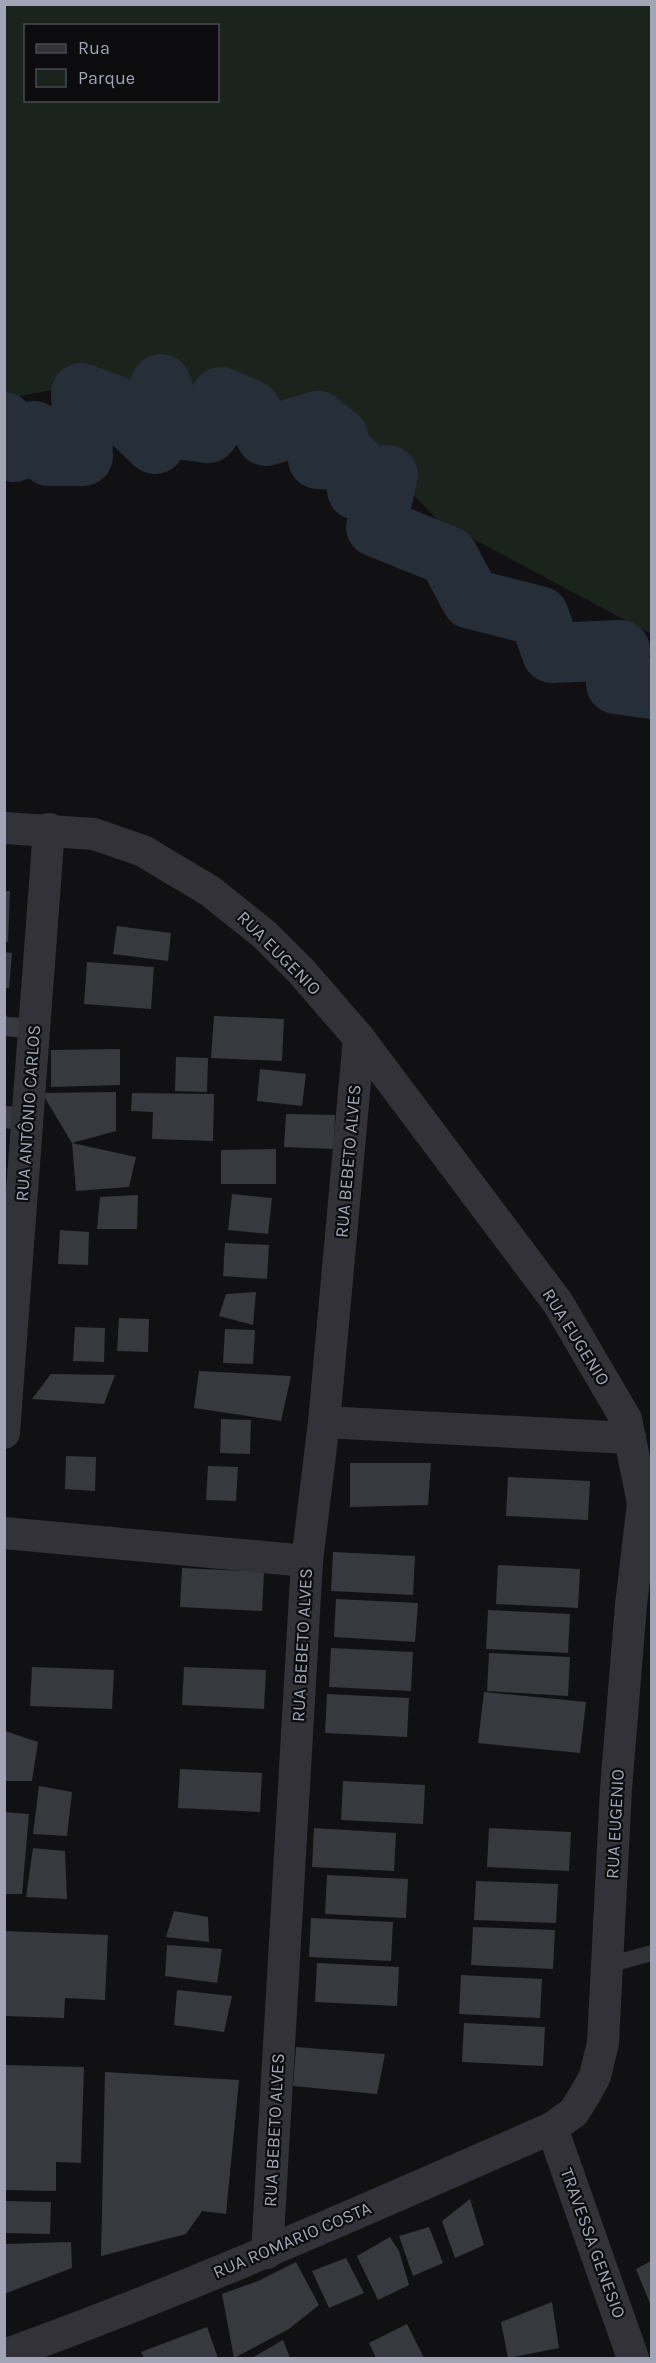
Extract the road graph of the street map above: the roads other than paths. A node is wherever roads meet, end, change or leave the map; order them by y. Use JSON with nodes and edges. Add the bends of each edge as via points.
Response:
{"nodes":[{"id":1,"x":4,"y":828,"type":"edge"},
{"id":2,"x":49,"y":829,"type":"junction"},
{"id":3,"x":359,"y":1038,"type":"junction"},
{"id":4,"x":324,"y":1422,"type":"junction"},
{"id":5,"x":4,"y":1433,"type":"edge"},
{"id":6,"x":630,"y":1438,"type":"junction"},
{"id":7,"x":647,"y":1502,"type":"edge"},
{"id":8,"x":4,"y":1533,"type":"edge"},
{"id":9,"x":307,"y":1561,"type":"junction"},
{"id":10,"x":651,"y":1953,"type":"edge"},
{"id":11,"x":608,"y":1965,"type":"junction"},
{"id":12,"x":563,"y":2120,"type":"junction"},
{"id":13,"x":267,"y":2253,"type":"junction"},
{"id":14,"x":64,"y":2347,"type":"edge"},
{"id":15,"x":4,"y":2355,"type":"edge"},
{"id":16,"x":633,"y":2358,"type":"edge"}],
"edges":[{"from":1,"to":2,"type":"street","name":"RUA EUGENIO"},
{"from":2,"to":3,"type":"street","name":"RUA EUGENIO","via":[[94,834],[143,850],[210,891],[302,971]]},
{"from":2,"to":5,"type":"street","name":"RUA ANTÔNIO CARLOS"},
{"from":3,"to":4,"type":"street","name":"RUA BEBETO ALVES"},
{"from":3,"to":6,"type":"street","name":"RUA EUGENIO","via":[[558,1303],[626,1419]]},
{"from":4,"to":6,"type":"street"},
{"from":4,"to":9,"type":"street","name":"RUA BEBETO ALVES"},
{"from":6,"to":7,"type":"street","name":"RUA EUGENIO"},
{"from":7,"to":11,"type":"street","name":"RUA EUGENIO","via":[[632,1605],[616,1789]]},
{"from":8,"to":9,"type":"street"},
{"from":9,"to":13,"type":"street","name":"RUA BEBETO ALVES"},
{"from":10,"to":11,"type":"lane"},
{"from":11,"to":12,"type":"street","name":"RUA EUGENIO","via":[[601,2058],[595,2076]]},
{"from":12,"to":13,"type":"street","name":"RUA ROMARIO COSTA"},
{"from":12,"to":16,"type":"street","name":"TRAVESSA GENESIO"},
{"from":13,"to":14,"type":"street","name":"RUA ROMARIO COSTA"},
{"from":14,"to":15,"type":"street","name":"RUA ROMARIO COSTA"}]}
